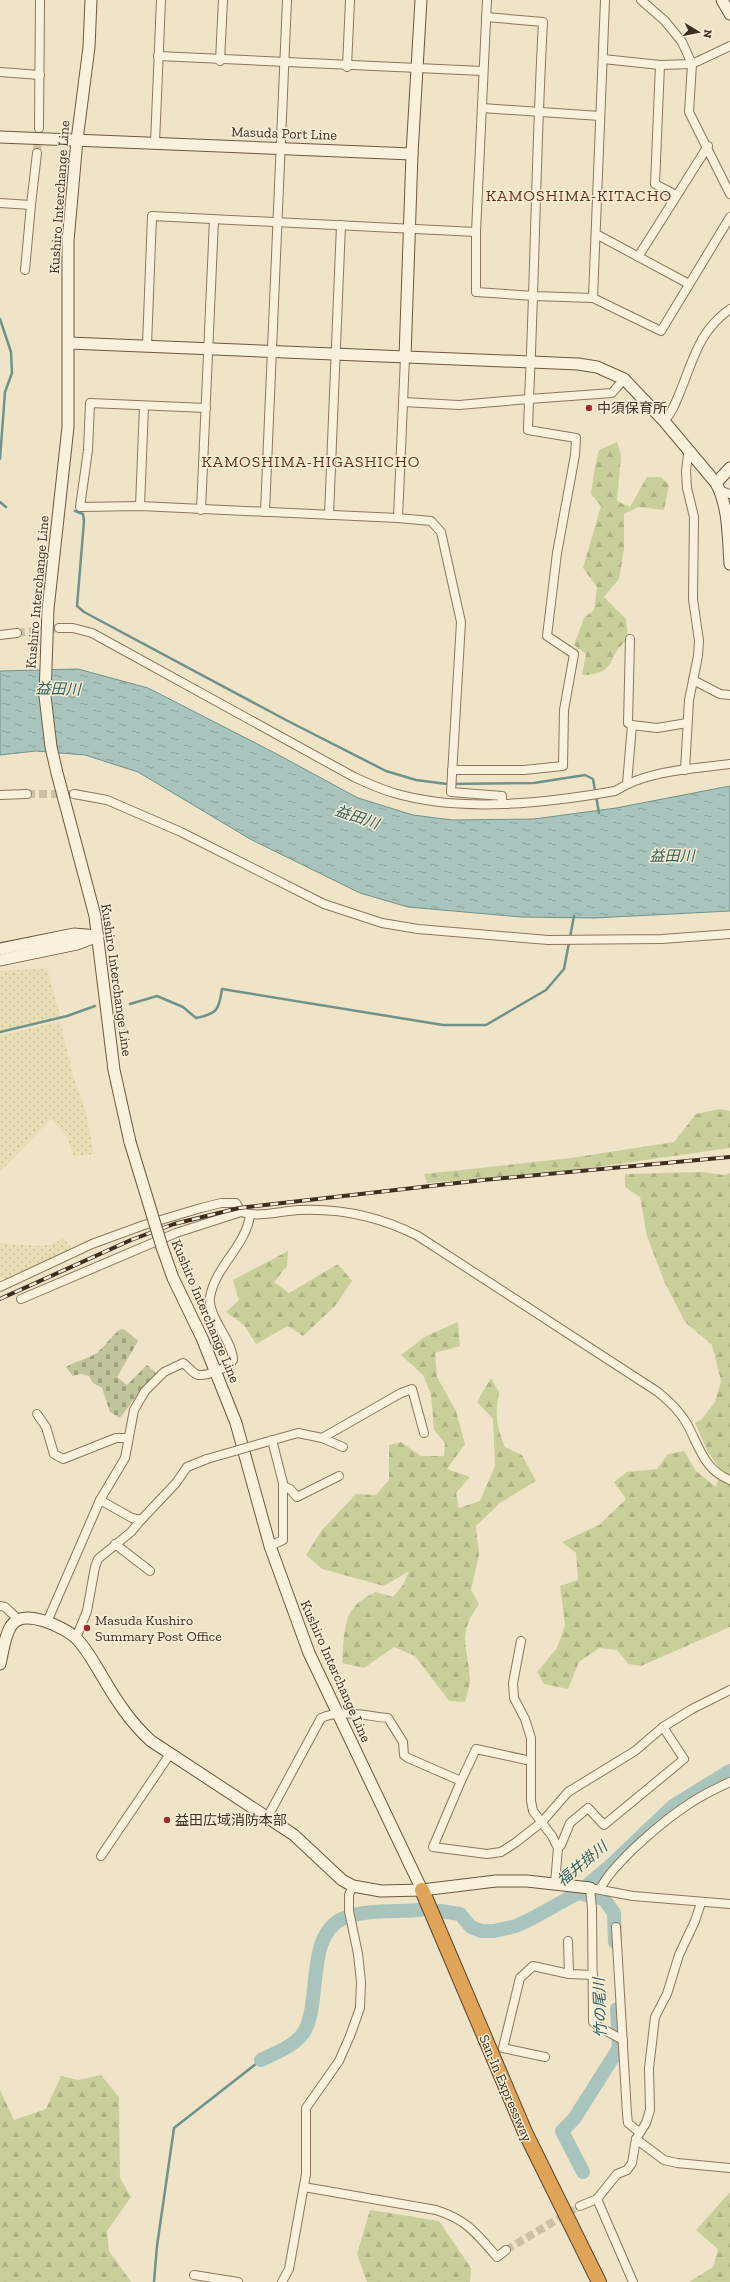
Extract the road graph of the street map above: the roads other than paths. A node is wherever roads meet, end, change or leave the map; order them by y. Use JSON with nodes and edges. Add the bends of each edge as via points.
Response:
{"nodes":[{"id":1,"x":40,"y":0,"type":"edge"},
{"id":2,"x":91,"y":0,"type":"edge"},
{"id":3,"x":161,"y":0,"type":"edge"},
{"id":4,"x":222,"y":0,"type":"edge"},
{"id":5,"x":287,"y":0,"type":"edge"},
{"id":6,"x":350,"y":0,"type":"edge"},
{"id":7,"x":421,"y":0,"type":"edge"},
{"id":8,"x":486,"y":0,"type":"edge"},
{"id":9,"x":605,"y":0,"type":"edge"},
{"id":10,"x":641,"y":0,"type":"edge"},
{"id":11,"x":722,"y":0,"type":"edge"},
{"id":12,"x":730,"y":14,"type":"edge"},
{"id":13,"x":486,"y":17,"type":"junction"},
{"id":14,"x":730,"y":46,"type":"edge"},
{"id":15,"x":158,"y":56,"type":"junction"},
{"id":16,"x":603,"y":59,"type":"junction"},
{"id":17,"x":220,"y":61,"type":"junction"},
{"id":18,"x":285,"y":62,"type":"junction"},
{"id":19,"x":660,"y":64,"type":"junction"},
{"id":20,"x":692,"y":64,"type":"junction"},
{"id":21,"x":348,"y":66,"type":"junction"},
{"id":22,"x":418,"y":69,"type":"junction"},
{"id":23,"x":0,"y":72,"type":"edge"},
{"id":24,"x":483,"y":72,"type":"junction"},
{"id":25,"x":40,"y":75,"type":"junction"},
{"id":26,"x":482,"y":108,"type":"junction"},
{"id":27,"x":538,"y":112,"type":"junction"},
{"id":28,"x":600,"y":116,"type":"junction"},
{"id":29,"x":39,"y":128,"type":"tunnel mouth"},
{"id":30,"x":0,"y":137,"type":"edge"},
{"id":31,"x":77,"y":140,"type":"junction"},
{"id":32,"x":155,"y":143,"type":"junction"},
{"id":33,"x":708,"y":146,"type":"junction"},
{"id":34,"x":282,"y":148,"type":"junction"},
{"id":35,"x":37,"y":152,"type":"tunnel mouth"},
{"id":36,"x":412,"y":154,"type":"junction"},
{"id":37,"x":730,"y":194,"type":"edge"},
{"id":38,"x":676,"y":195,"type":"junction"},
{"id":39,"x":0,"y":202,"type":"edge"},
{"id":40,"x":31,"y":205,"type":"junction"},
{"id":41,"x":730,"y":217,"type":"edge"},
{"id":42,"x":214,"y":220,"type":"junction"},
{"id":43,"x":279,"y":222,"type":"junction"},
{"id":44,"x":341,"y":226,"type":"junction"},
{"id":45,"x":409,"y":229,"type":"junction"},
{"id":46,"x":476,"y":232,"type":"junction"},
{"id":47,"x":596,"y":234,"type":"junction"},
{"id":48,"x":638,"y":257,"type":"junction"},
{"id":49,"x":25,"y":270,"type":"dead end"},
{"id":50,"x":689,"y":284,"type":"junction"},
{"id":51,"x":534,"y":296,"type":"junction"},
{"id":52,"x":593,"y":298,"type":"junction"},
{"id":53,"x":730,"y":309,"type":"edge"},
{"id":54,"x":69,"y":343,"type":"junction"},
{"id":55,"x":146,"y":345,"type":"junction"},
{"id":56,"x":208,"y":347,"type":"junction"},
{"id":57,"x":273,"y":351,"type":"junction"},
{"id":58,"x":336,"y":354,"type":"junction"},
{"id":59,"x":405,"y":357,"type":"junction"},
{"id":60,"x":531,"y":362,"type":"junction"},
{"id":61,"x":624,"y":379,"type":"junction"},
{"id":62,"x":529,"y":399,"type":"junction"},
{"id":63,"x":403,"y":402,"type":"junction"},
{"id":64,"x":144,"y":406,"type":"junction"},
{"id":65,"x":206,"y":408,"type":"junction"},
{"id":66,"x":664,"y":421,"type":"junction"},
{"id":67,"x":691,"y":451,"type":"junction"},
{"id":68,"x":730,"y":468,"type":"edge"},
{"id":69,"x":722,"y":489,"type":"edge"},
{"id":70,"x":140,"y":506,"type":"junction"},
{"id":71,"x":201,"y":510,"type":"junction"},
{"id":72,"x":265,"y":512,"type":"junction"},
{"id":73,"x":329,"y":515,"type":"junction"},
{"id":74,"x":398,"y":518,"type":"junction"},
{"id":75,"x":730,"y":564,"type":"edge"},
{"id":76,"x":59,"y":628,"type":"tunnel mouth"},
{"id":77,"x":16,"y":633,"type":"tunnel mouth"},
{"id":78,"x":0,"y":634,"type":"edge"},
{"id":79,"x":630,"y":639,"type":"dead end"},
{"id":80,"x":693,"y":680,"type":"junction"},
{"id":81,"x":730,"y":694,"type":"edge"},
{"id":82,"x":687,"y":723,"type":"junction"},
{"id":83,"x":632,"y":725,"type":"junction"},
{"id":84,"x":730,"y":764,"type":"edge"},
{"id":85,"x":452,"y":770,"type":"junction"},
{"id":86,"x":685,"y":770,"type":"junction"},
{"id":87,"x":627,"y":784,"type":"junction"},
{"id":88,"x":27,"y":794,"type":"tunnel mouth"},
{"id":89,"x":74,"y":794,"type":"tunnel mouth"},
{"id":90,"x":0,"y":795,"type":"edge"},
{"id":91,"x":502,"y":804,"type":"junction"},
{"id":92,"x":730,"y":934,"type":"edge"},
{"id":93,"x":98,"y":936,"type":"junction"},
{"id":94,"x":0,"y":950,"type":"edge"},
{"id":95,"x":0,"y":960,"type":"edge"},
{"id":96,"x":241,"y":1212,"type":"junction"},
{"id":97,"x":250,"y":1215,"type":"junction"},
{"id":98,"x":0,"y":1287,"type":"edge"},
{"id":99,"x":21,"y":1299,"type":"dead end"},
{"id":100,"x":216,"y":1371,"type":"junction"},
{"id":101,"x":37,"y":1414,"type":"dead end"},
{"id":102,"x":424,"y":1432,"type":"dead end"},
{"id":103,"x":128,"y":1438,"type":"junction"},
{"id":104,"x":322,"y":1438,"type":"junction"},
{"id":105,"x":269,"y":1441,"type":"junction"},
{"id":106,"x":343,"y":1447,"type":"dead end"},
{"id":107,"x":339,"y":1476,"type":"dead end"},
{"id":108,"x":730,"y":1480,"type":"edge"},
{"id":109,"x":283,"y":1486,"type":"junction"},
{"id":110,"x":100,"y":1500,"type":"junction"},
{"id":111,"x":140,"y":1520,"type":"junction"},
{"id":112,"x":115,"y":1544,"type":"junction"},
{"id":113,"x":270,"y":1546,"type":"junction"},
{"id":114,"x":150,"y":1570,"type":"dead end"},
{"id":115,"x":0,"y":1606,"type":"edge"},
{"id":116,"x":18,"y":1619,"type":"junction"},
{"id":117,"x":47,"y":1622,"type":"junction"},
{"id":118,"x":76,"y":1638,"type":"junction"},
{"id":119,"x":521,"y":1641,"type":"dead end"},
{"id":120,"x":0,"y":1664,"type":"edge"},
{"id":121,"x":730,"y":1690,"type":"edge"},
{"id":122,"x":338,"y":1714,"type":"junction"},
{"id":123,"x":663,"y":1727,"type":"junction"},
{"id":124,"x":170,"y":1754,"type":"junction"},
{"id":125,"x":531,"y":1761,"type":"junction"},
{"id":126,"x":461,"y":1781,"type":"junction"},
{"id":127,"x":730,"y":1782,"type":"edge"},
{"id":128,"x":267,"y":1818,"type":"junction"},
{"id":129,"x":542,"y":1822,"type":"junction"},
{"id":130,"x":558,"y":1848,"type":"junction"},
{"id":131,"x":101,"y":1856,"type":"dead end"},
{"id":132,"x":555,"y":1883,"type":"junction"},
{"id":133,"x":353,"y":1886,"type":"junction"},
{"id":134,"x":595,"y":1889,"type":"junction"},
{"id":135,"x":422,"y":1890,"type":"junction"},
{"id":136,"x":701,"y":1903,"type":"junction"},
{"id":137,"x":730,"y":1904,"type":"edge"},
{"id":138,"x":616,"y":1927,"type":"dead end"},
{"id":139,"x":568,"y":1941,"type":"dead end"},
{"id":140,"x":569,"y":1974,"type":"junction"},
{"id":141,"x":592,"y":1975,"type":"junction"},
{"id":142,"x":623,"y":2040,"type":"junction"},
{"id":143,"x":545,"y":2057,"type":"dead end"},
{"id":144,"x":637,"y":2136,"type":"junction"},
{"id":145,"x":730,"y":2168,"type":"edge"},
{"id":146,"x":304,"y":2186,"type":"junction"},
{"id":147,"x":597,"y":2199,"type":"junction"},
{"id":148,"x":580,"y":2206,"type":"tunnel mouth"},
{"id":149,"x":506,"y":2250,"type":"tunnel mouth"},
{"id":150,"x":194,"y":2276,"type":"dead end"},
{"id":151,"x":238,"y":2282,"type":"edge"},
{"id":152,"x":282,"y":2282,"type":"edge"},
{"id":153,"x":599,"y":2282,"type":"edge"},
{"id":154,"x":633,"y":2282,"type":"edge"}],
"edges":[{"from":1,"to":25,"type":"street"},
{"from":2,"to":31,"type":"main road","name":"Kushiro Interchange Line","via":[[89,47]]},
{"from":3,"to":15,"type":"street"},
{"from":4,"to":17,"type":"street"},
{"from":5,"to":18,"type":"street"},
{"from":6,"to":21,"type":"street"},
{"from":7,"to":22,"type":"main road"},
{"from":8,"to":13,"type":"street"},
{"from":9,"to":16,"type":"street"},
{"from":10,"to":20,"type":"street","via":[[665,21],[682,42]]},
{"from":11,"to":12,"type":"main road"},
{"from":13,"to":24,"type":"street"},
{"from":13,"to":27,"type":"street","via":[[543,22]]},
{"from":14,"to":20,"type":"street"},
{"from":15,"to":17,"type":"street"},
{"from":15,"to":32,"type":"street"},
{"from":16,"to":19,"type":"street"},
{"from":16,"to":28,"type":"street"},
{"from":17,"to":18,"type":"street"},
{"from":18,"to":21,"type":"street"},
{"from":18,"to":34,"type":"street"},
{"from":19,"to":20,"type":"street"},
{"from":19,"to":38,"type":"street","via":[[655,184]]},
{"from":20,"to":33,"type":"street","via":[[689,112]]},
{"from":21,"to":22,"type":"street"},
{"from":22,"to":24,"type":"street"},
{"from":22,"to":36,"type":"main road"},
{"from":23,"to":25,"type":"street"},
{"from":24,"to":26,"type":"street"},
{"from":25,"to":29,"type":"street"},
{"from":26,"to":27,"type":"street"},
{"from":26,"to":46,"type":"street"},
{"from":27,"to":28,"type":"street"},
{"from":27,"to":51,"type":"street"},
{"from":28,"to":47,"type":"street"},
{"from":30,"to":31,"type":"main road","name":"Masuda Port Line"},
{"from":31,"to":32,"type":"main road","name":"Masuda Port Line"},
{"from":31,"to":54,"type":"main road","name":"Kushiro Interchange Line","via":[[68,241]]},
{"from":32,"to":34,"type":"main road","name":"Masuda Port Line"},
{"from":33,"to":37,"type":"street"},
{"from":33,"to":38,"type":"street"},
{"from":34,"to":36,"type":"main road","name":"Masuda Port Line"},
{"from":34,"to":43,"type":"street"},
{"from":35,"to":40,"type":"street"},
{"from":36,"to":45,"type":"main road"},
{"from":38,"to":48,"type":"street"},
{"from":39,"to":40,"type":"street"},
{"from":40,"to":49,"type":"street"},
{"from":41,"to":50,"type":"street"},
{"from":42,"to":43,"type":"street"},
{"from":42,"to":55,"type":"street","via":[[152,216]]},
{"from":42,"to":56,"type":"street"},
{"from":43,"to":44,"type":"street"},
{"from":43,"to":57,"type":"street"},
{"from":44,"to":45,"type":"street"},
{"from":44,"to":58,"type":"street"},
{"from":45,"to":46,"type":"street"},
{"from":45,"to":59,"type":"main road"},
{"from":46,"to":51,"type":"street","via":[[476,292]]},
{"from":47,"to":48,"type":"street"},
{"from":47,"to":52,"type":"street"},
{"from":48,"to":50,"type":"street"},
{"from":50,"to":52,"type":"street","via":[[661,332]]},
{"from":51,"to":52,"type":"street"},
{"from":51,"to":60,"type":"street"},
{"from":53,"to":66,"type":"street","via":[[718,317],[705,332],[674,406]]},
{"from":54,"to":55,"type":"main road"},
{"from":54,"to":93,"type":"main road","name":"Kushiro Interchange Line","via":[[68,427],[48,609],[45,696],[51,747],[90,895]]},
{"from":55,"to":56,"type":"main road"},
{"from":56,"to":57,"type":"main road"},
{"from":56,"to":65,"type":"street"},
{"from":57,"to":58,"type":"main road"},
{"from":57,"to":72,"type":"street"},
{"from":58,"to":59,"type":"main road"},
{"from":58,"to":73,"type":"street"},
{"from":59,"to":60,"type":"main road"},
{"from":59,"to":63,"type":"street"},
{"from":60,"to":61,"type":"main road","via":[[597,367]]},
{"from":60,"to":62,"type":"street"},
{"from":61,"to":62,"type":"street","via":[[612,393]]},
{"from":61,"to":66,"type":"main road"},
{"from":62,"to":63,"type":"street","via":[[459,405]]},
{"from":62,"to":85,"type":"street","via":[[528,430],[576,438],[576,455],[557,554],[547,636],[574,654],[564,710],[563,766],[524,770]]},
{"from":63,"to":74,"type":"street"},
{"from":64,"to":65,"type":"street"},
{"from":64,"to":70,"type":"street"},
{"from":64,"to":70,"type":"street","via":[[90,403],[88,450],[80,507]]},
{"from":65,"to":71,"type":"street"},
{"from":66,"to":67,"type":"main road"},
{"from":67,"to":69,"type":"main road"},
{"from":67,"to":80,"type":"street","via":[[686,471],[694,517],[694,599],[699,641]]},
{"from":68,"to":69,"type":"main road"},
{"from":69,"to":75,"type":"main road"},
{"from":70,"to":71,"type":"street"},
{"from":71,"to":72,"type":"street"},
{"from":72,"to":73,"type":"street"},
{"from":73,"to":74,"type":"street"},
{"from":74,"to":85,"type":"street","via":[[431,521],[442,532],[460,622]]},
{"from":76,"to":91,"type":"street","via":[[92,633],[354,777],[387,790],[426,800]]},
{"from":77,"to":78,"type":"street"},
{"from":79,"to":83,"type":"street","via":[[628,723]]},
{"from":80,"to":81,"type":"street","via":[[720,694]]},
{"from":80,"to":82,"type":"street"},
{"from":82,"to":83,"type":"street","via":[[657,728]]},
{"from":82,"to":86,"type":"street"},
{"from":83,"to":87,"type":"street"},
{"from":84,"to":86,"type":"street"},
{"from":85,"to":91,"type":"street","via":[[451,792],[502,796]]},
{"from":86,"to":87,"type":"street","via":[[643,778]]},
{"from":87,"to":91,"type":"street","via":[[615,792],[580,798]]},
{"from":88,"to":90,"type":"street"},
{"from":89,"to":92,"type":"street","via":[[108,800],[181,832],[324,904],[382,923],[418,929],[548,940],[662,940]]},
{"from":93,"to":94,"type":"main road","via":[[74,934]]},
{"from":93,"to":95,"type":"main road","via":[[76,944]]},
{"from":93,"to":100,"type":"main road","name":"Kushiro Interchange Line","bridge":true,"via":[[114,1070],[130,1142],[173,1278]]},
{"from":96,"to":97,"type":"street"},
{"from":96,"to":98,"type":"street","via":[[236,1203],[221,1203],[173,1216],[92,1244]]},
{"from":96,"to":99,"type":"street","via":[[170,1235]]},
{"from":97,"to":100,"type":"street","via":[[249,1229],[226,1261],[210,1298],[212,1309],[233,1357],[231,1364]]},
{"from":97,"to":108,"type":"street","via":[[328,1210],[373,1217],[418,1236],[672,1403],[686,1422],[711,1470]]},
{"from":100,"to":103,"type":"street","via":[[198,1374],[183,1364],[164,1372],[145,1391],[134,1410]]},
{"from":100,"to":113,"type":"main road","name":"Kushiro Interchange Line","via":[[236,1423]]},
{"from":101,"to":103,"type":"street","via":[[46,1427],[54,1454],[63,1459],[116,1438]]},
{"from":102,"to":104,"type":"street","via":[[412,1389]]},
{"from":103,"to":110,"type":"street","via":[[125,1458]]},
{"from":104,"to":105,"type":"street","via":[[298,1432]]},
{"from":104,"to":106,"type":"street"},
{"from":105,"to":109,"type":"street"},
{"from":105,"to":111,"type":"street","bridge":true,"via":[[187,1467],[176,1483]]},
{"from":107,"to":109,"type":"street","via":[[297,1497]]},
{"from":109,"to":113,"type":"street","via":[[283,1540]]},
{"from":110,"to":111,"type":"street"},
{"from":110,"to":117,"type":"street"},
{"from":111,"to":112,"type":"street","via":[[131,1532]]},
{"from":112,"to":114,"type":"street"},
{"from":112,"to":118,"type":"street","via":[[98,1559],[87,1612]]},
{"from":113,"to":122,"type":"main road","name":"Kushiro Interchange Line","via":[[309,1653]]},
{"from":115,"to":116,"type":"street","via":[[6,1607]]},
{"from":116,"to":117,"type":"main road","via":[[32,1618]]},
{"from":116,"to":120,"type":"main road","via":[[11,1625]]},
{"from":117,"to":118,"type":"main road"},
{"from":118,"to":124,"type":"main road","via":[[124,1712],[137,1728]]},
{"from":119,"to":125,"type":"street","via":[[513,1683],[514,1698],[531,1738]]},
{"from":121,"to":123,"type":"street"},
{"from":122,"to":126,"type":"street","via":[[388,1718],[403,1742],[404,1755]]},
{"from":122,"to":128,"type":"street","via":[[329,1714],[321,1718]]},
{"from":122,"to":135,"type":"main road","name":"Kushiro Interchange Line"},
{"from":123,"to":129,"type":"street","via":[[635,1751],[568,1792]]},
{"from":123,"to":130,"type":"street","via":[[684,1759],[604,1825],[588,1808],[570,1823]]},
{"from":124,"to":128,"type":"main road"},
{"from":124,"to":131,"type":"street"},
{"from":125,"to":126,"type":"street","via":[[476,1750]]},
{"from":125,"to":129,"type":"street","via":[[531,1801]]},
{"from":126,"to":129,"type":"street","via":[[433,1847],[487,1854],[501,1852]]},
{"from":127,"to":134,"type":"street","via":[[692,1802],[669,1820],[632,1851]]},
{"from":128,"to":133,"type":"main road","via":[[294,1835],[342,1880]]},
{"from":129,"to":130,"type":"street"},
{"from":130,"to":132,"type":"street"},
{"from":132,"to":134,"type":"main road"},
{"from":132,"to":135,"type":"main road","via":[[496,1881]]},
{"from":133,"to":135,"type":"main road","via":[[381,1891]]},
{"from":133,"to":146,"type":"street","via":[[349,1895],[349,1911],[359,1961],[360,2008],[339,2061],[306,2108],[308,2150]]},
{"from":134,"to":136,"type":"street"},
{"from":134,"to":141,"type":"street"},
{"from":135,"to":153,"type":"highway","name":"San-In Expressway","via":[[525,2132]]},
{"from":136,"to":137,"type":"street"},
{"from":136,"to":144,"type":"street","via":[[679,1955],[667,1994],[655,2017],[649,2068],[650,2110],[646,2123]]},
{"from":138,"to":142,"type":"street"},
{"from":139,"to":140,"type":"street"},
{"from":140,"to":141,"type":"street"},
{"from":140,"to":143,"type":"street","via":[[534,1966],[520,1978],[503,2048]]},
{"from":141,"to":142,"type":"street","via":[[593,2022],[599,2028]]},
{"from":142,"to":144,"type":"street","via":[[628,2123]]},
{"from":144,"to":145,"type":"street","via":[[664,2160]]},
{"from":144,"to":147,"type":"street","via":[[632,2163],[627,2170],[617,2174]]},
{"from":146,"to":149,"type":"street","via":[[452,2215],[469,2225],[496,2257]]},
{"from":146,"to":152,"type":"street","via":[[289,2269]]},
{"from":147,"to":148,"type":"street"},
{"from":147,"to":154,"type":"street"},
{"from":150,"to":151,"type":"street"}]}
